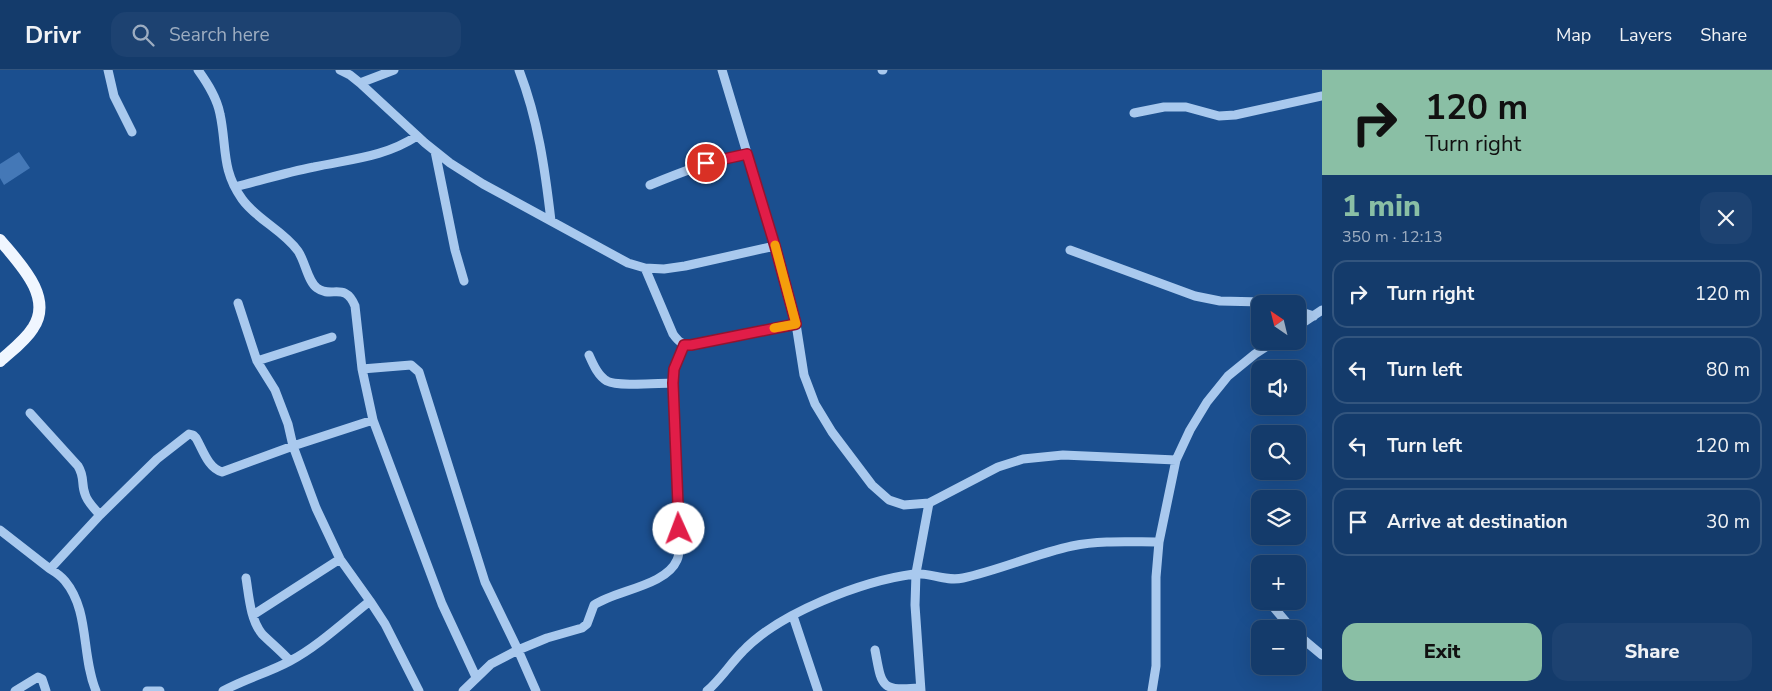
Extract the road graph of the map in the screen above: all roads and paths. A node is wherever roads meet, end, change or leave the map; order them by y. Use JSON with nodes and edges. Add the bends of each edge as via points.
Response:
{"nodes":[{"id":1,"x":108,"y":70,"type":"edge"},
{"id":2,"x":198,"y":70,"type":"edge"},
{"id":3,"x":340,"y":70,"type":"edge"},
{"id":4,"x":394,"y":70,"type":"edge"},
{"id":5,"x":519,"y":70,"type":"edge"},
{"id":6,"x":722,"y":70,"type":"edge"},
{"id":7,"x":360,"y":83,"type":"junction"},
{"id":8,"x":1322,"y":96,"type":"edge"},
{"id":9,"x":1134,"y":113,"type":"dead end"},
{"id":10,"x":132,"y":132,"type":"dead end"},
{"id":11,"x":417,"y":136,"type":"junction"},
{"id":12,"x":435,"y":152,"type":"junction"},
{"id":13,"x":747,"y":154,"type":"junction"},
{"id":14,"x":650,"y":185,"type":"dead end"},
{"id":15,"x":236,"y":187,"type":"junction"},
{"id":16,"x":551,"y":221,"type":"junction"},
{"id":17,"x":0,"y":240,"type":"edge"},
{"id":18,"x":775,"y":246,"type":"junction"},
{"id":19,"x":1070,"y":250,"type":"dead end"},
{"id":20,"x":645,"y":268,"type":"junction"},
{"id":21,"x":464,"y":282,"type":"dead end"},
{"id":22,"x":238,"y":302,"type":"dead end"},
{"id":23,"x":1251,"y":302,"type":"edge"},
{"id":24,"x":1322,"y":310,"type":"edge"},
{"id":25,"x":1306,"y":313,"type":"edge"},
{"id":26,"x":1314,"y":316,"type":"junction"},
{"id":27,"x":1306,"y":321,"type":"edge"},
{"id":28,"x":796,"y":324,"type":"junction"},
{"id":29,"x":332,"y":336,"type":"dead end"},
{"id":30,"x":684,"y":345,"type":"junction"},
{"id":31,"x":1261,"y":350,"type":"edge"},
{"id":32,"x":589,"y":355,"type":"dead end"},
{"id":33,"x":0,"y":361,"type":"edge"},
{"id":34,"x":257,"y":361,"type":"junction"},
{"id":35,"x":362,"y":368,"type":"junction"},
{"id":36,"x":673,"y":383,"type":"junction"},
{"id":37,"x":30,"y":413,"type":"dead end"},
{"id":38,"x":373,"y":420,"type":"junction"},
{"id":39,"x":293,"y":446,"type":"junction"},
{"id":40,"x":1176,"y":460,"type":"junction"},
{"id":41,"x":929,"y":503,"type":"junction"},
{"id":42,"x":100,"y":515,"type":"junction"},
{"id":43,"x":0,"y":530,"type":"edge"},
{"id":44,"x":1159,"y":542,"type":"junction"},
{"id":45,"x":340,"y":559,"type":"junction"},
{"id":46,"x":50,"y":569,"type":"junction"},
{"id":47,"x":916,"y":573,"type":"junction"},
{"id":48,"x":246,"y":578,"type":"dead end"},
{"id":49,"x":370,"y":601,"type":"junction"},
{"id":50,"x":1276,"y":610,"type":"edge"},
{"id":51,"x":253,"y":615,"type":"junction"},
{"id":52,"x":793,"y":616,"type":"junction"},
{"id":53,"x":1284,"y":620,"type":"edge"},
{"id":54,"x":1306,"y":642,"type":"edge"},
{"id":55,"x":518,"y":650,"type":"junction"},
{"id":56,"x":875,"y":650,"type":"dead end"},
{"id":57,"x":1322,"y":655,"type":"edge"},
{"id":58,"x":290,"y":661,"type":"junction"},
{"id":59,"x":476,"y":678,"type":"junction"},
{"id":60,"x":920,"y":690,"type":"edge"},
{"id":61,"x":15,"y":691,"type":"edge"},
{"id":62,"x":46,"y":691,"type":"edge"},
{"id":63,"x":96,"y":691,"type":"edge"},
{"id":64,"x":147,"y":691,"type":"edge"},
{"id":65,"x":160,"y":691,"type":"edge"},
{"id":66,"x":223,"y":691,"type":"edge"},
{"id":67,"x":419,"y":691,"type":"edge"},
{"id":68,"x":463,"y":691,"type":"edge"},
{"id":69,"x":536,"y":691,"type":"edge"},
{"id":70,"x":708,"y":691,"type":"edge"},
{"id":71,"x":818,"y":691,"type":"edge"},
{"id":72,"x":1152,"y":691,"type":"edge"}],
"edges":[{"from":1,"to":10,"type":"street","via":[[114,96]]},
{"from":2,"to":15,"type":"street","via":[[216,98],[225,160]]},
{"from":3,"to":7,"type":"street"},
{"from":4,"to":7,"type":"street"},
{"from":5,"to":16,"type":"street","via":[[530,98],[543,158]]},
{"from":6,"to":13,"type":"street"},
{"from":7,"to":11,"type":"street"},
{"from":8,"to":9,"type":"street","via":[[1235,115],[1219,116],[1186,107],[1164,107]]},
{"from":11,"to":12,"type":"street"},
{"from":11,"to":15,"type":"street","via":[[384,153]]},
{"from":12,"to":16,"type":"street","via":[[483,184]]},
{"from":12,"to":21,"type":"street","via":[[454,250]]},
{"from":13,"to":14,"type":"street","via":[[692,167]]},
{"from":13,"to":18,"type":"street"},
{"from":15,"to":35,"type":"street","via":[[242,199],[291,243],[317,289],[340,291],[352,299]]},
{"from":16,"to":20,"type":"street","via":[[628,263]]},
{"from":17,"to":33,"type":"main road","via":[[19,264],[40,301],[39,316],[33,328]]},
{"from":18,"to":20,"type":"street","via":[[684,266]]},
{"from":18,"to":28,"type":"street"},
{"from":19,"to":23,"type":"street","via":[[1195,296]]},
{"from":20,"to":30,"type":"street","via":[[673,334]]},
{"from":22,"to":34,"type":"street"},
{"from":24,"to":26,"type":"street"},
{"from":25,"to":26,"type":"street"},
{"from":26,"to":27,"type":"street"},
{"from":28,"to":30,"type":"street"},
{"from":28,"to":41,"type":"street","via":[[804,375],[815,404],[832,432],[872,485],[889,500],[904,505]]},
{"from":29,"to":34,"type":"street"},
{"from":30,"to":36,"type":"street","via":[[674,369]]},
{"from":31,"to":40,"type":"street","via":[[1228,376],[1207,402]]},
{"from":32,"to":36,"type":"street","via":[[598,373],[606,380],[616,383]]},
{"from":34,"to":39,"type":"street","via":[[275,390]]},
{"from":35,"to":38,"type":"street"},
{"from":35,"to":55,"type":"street","via":[[412,365],[419,372],[486,582]]},
{"from":36,"to":55,"type":"street","via":[[677,560],[669,571],[656,579],[594,604],[582,628]]},
{"from":37,"to":42,"type":"street","via":[[78,466],[86,498]]},
{"from":38,"to":39,"type":"street"},
{"from":38,"to":59,"type":"street","via":[[442,604]]},
{"from":39,"to":42,"type":"street","via":[[222,472],[211,465],[196,438],[189,434],[157,459]]},
{"from":39,"to":45,"type":"street","via":[[316,508]]},
{"from":40,"to":41,"type":"street","via":[[1063,455],[1023,459],[998,467]]},
{"from":40,"to":44,"type":"street"},
{"from":41,"to":47,"type":"street"},
{"from":42,"to":46,"type":"street"},
{"from":43,"to":46,"type":"street"},
{"from":44,"to":47,"type":"street","via":[[1100,542],[1074,546],[960,579]]},
{"from":44,"to":72,"type":"street","via":[[1156,666]]},
{"from":45,"to":49,"type":"street"},
{"from":45,"to":51,"type":"street"},
{"from":46,"to":63,"type":"street","via":[[74,593]]},
{"from":47,"to":52,"type":"street","via":[[855,588]]},
{"from":47,"to":60,"type":"street"},
{"from":48,"to":51,"type":"street"},
{"from":49,"to":58,"type":"street"},
{"from":49,"to":67,"type":"street"},
{"from":50,"to":53,"type":"street"},
{"from":51,"to":58,"type":"street","via":[[263,635]]},
{"from":52,"to":70,"type":"street","via":[[743,651]]},
{"from":52,"to":71,"type":"street"},
{"from":54,"to":57,"type":"street"},
{"from":55,"to":59,"type":"street","via":[[491,664]]},
{"from":55,"to":69,"type":"street"},
{"from":56,"to":60,"type":"street","via":[[879,673],[890,689]]},
{"from":58,"to":66,"type":"street"},
{"from":59,"to":68,"type":"street"},
{"from":61,"to":62,"type":"street","via":[[40,677]]},
{"from":64,"to":65,"type":"street"}]}
